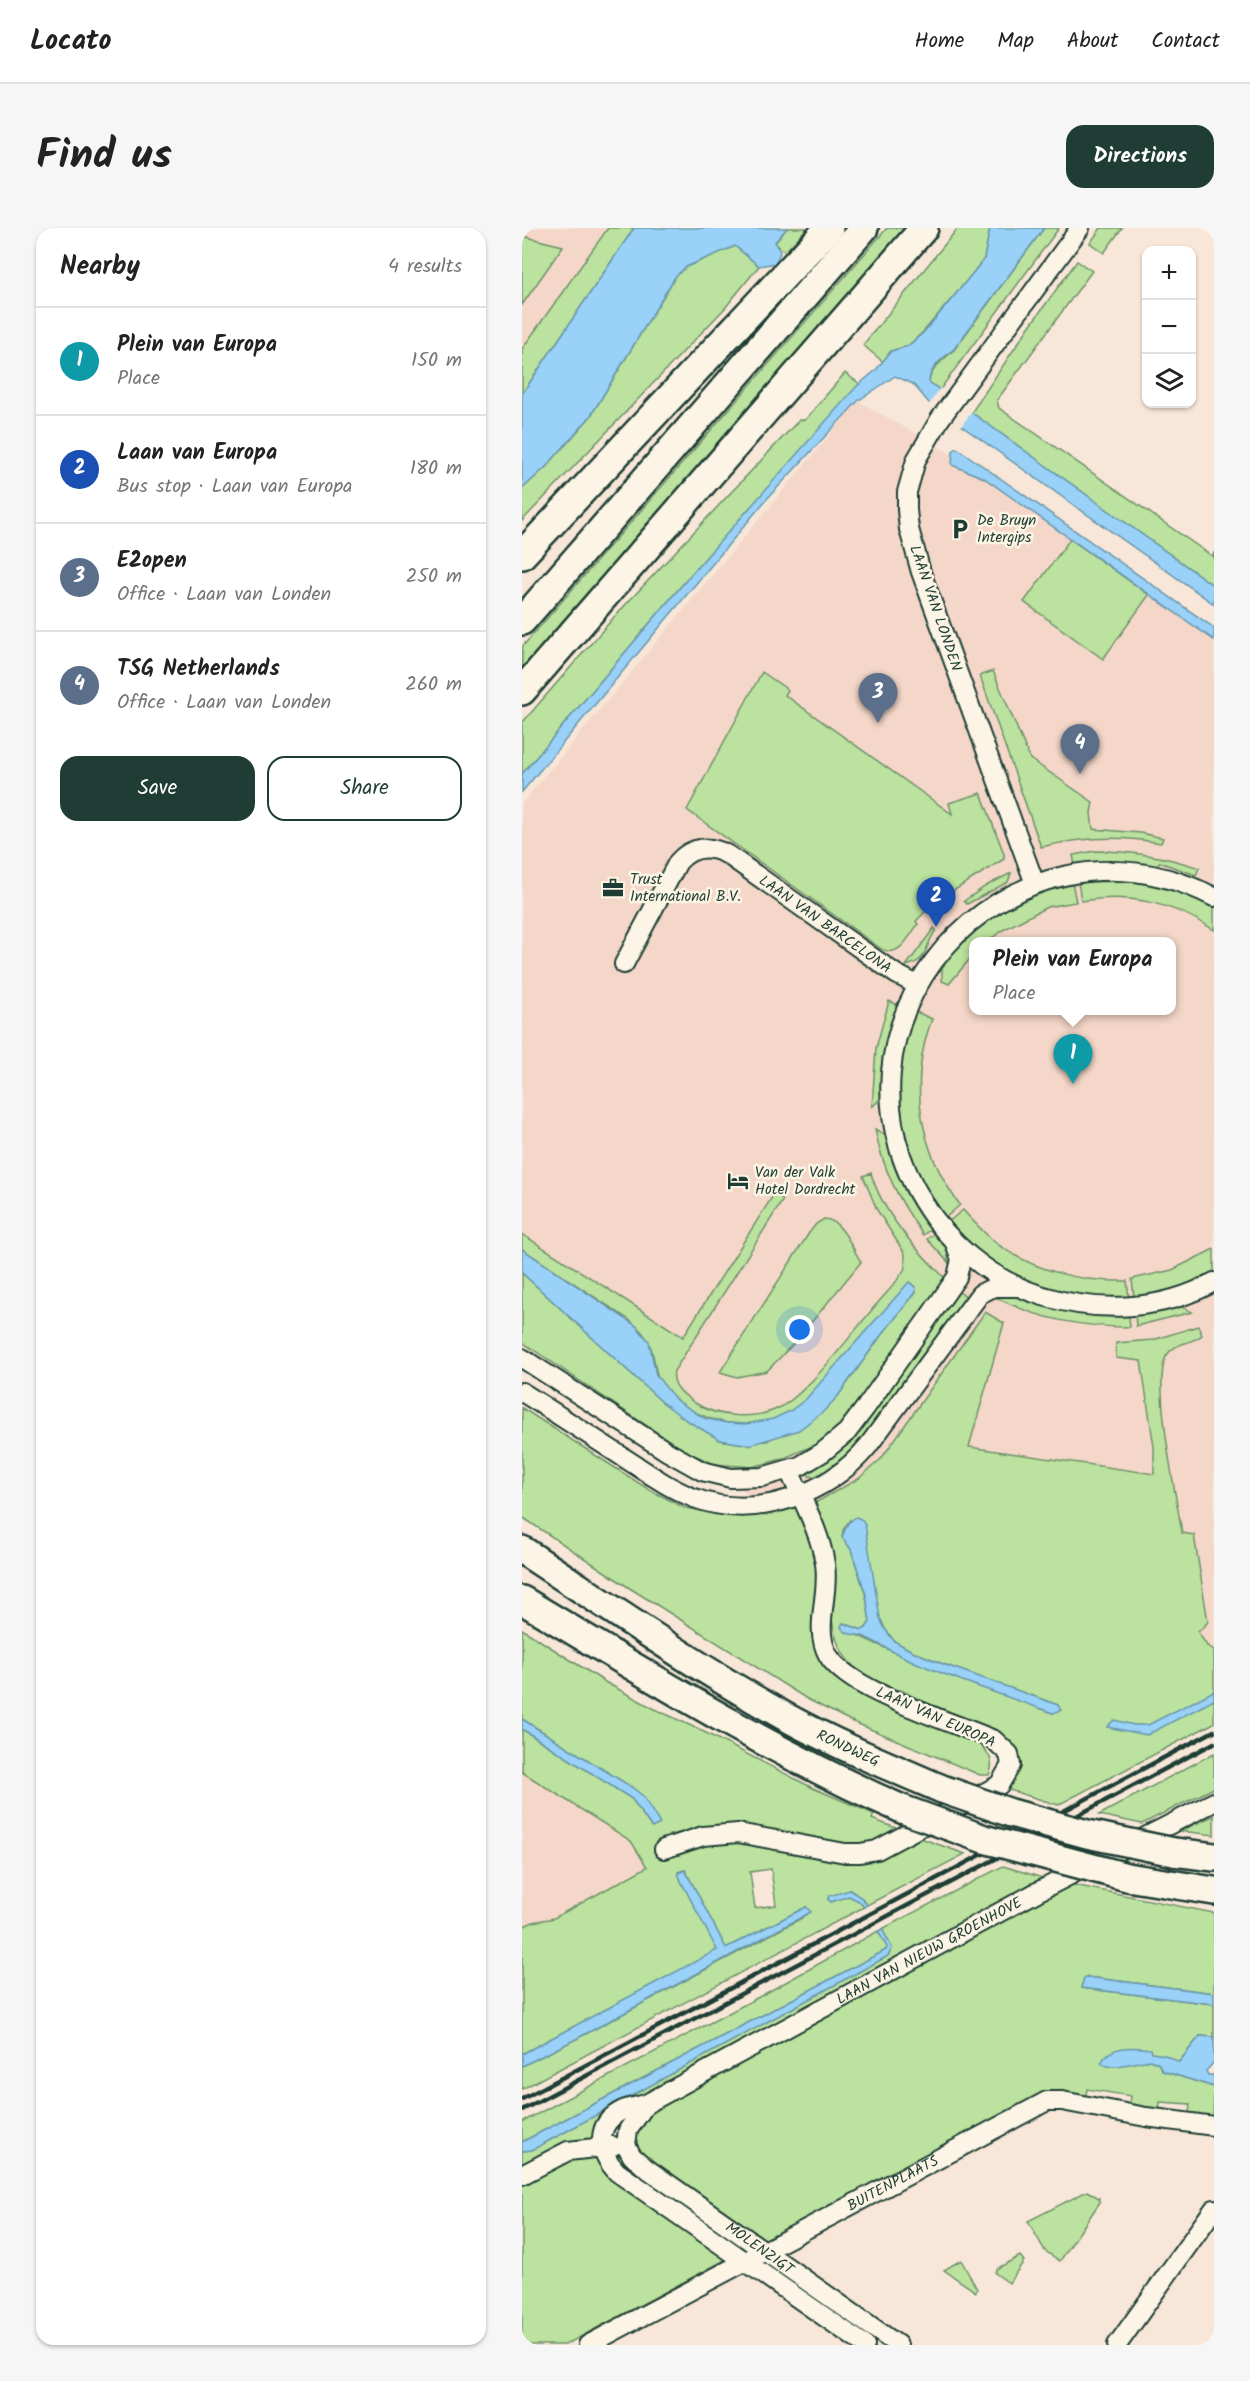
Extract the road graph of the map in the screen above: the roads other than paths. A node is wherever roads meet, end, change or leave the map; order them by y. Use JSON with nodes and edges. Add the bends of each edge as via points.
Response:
{"nodes":[{"id":1,"x":829,"y":228,"type":"edge"},
{"id":2,"x":864,"y":228,"type":"edge"},
{"id":3,"x":924,"y":228,"type":"edge"},
{"id":4,"x":1080,"y":228,"type":"edge"},
{"id":5,"x":522,"y":555,"type":"edge"},
{"id":6,"x":522,"y":621,"type":"edge"},
{"id":7,"x":522,"y":691,"type":"edge"},
{"id":8,"x":1035,"y":884,"type":"junction"},
{"id":9,"x":1214,"y":897,"type":"edge"},
{"id":10,"x":624,"y":964,"type":"dead end"},
{"id":11,"x":917,"y":985,"type":"junction"},
{"id":12,"x":955,"y":1243,"type":"junction"},
{"id":13,"x":1214,"y":1282,"type":"edge"},
{"id":14,"x":1018,"y":1287,"type":"junction"},
{"id":15,"x":522,"y":1358,"type":"edge"},
{"id":16,"x":522,"y":1392,"type":"edge"},
{"id":17,"x":789,"y":1470,"type":"junction"},
{"id":18,"x":800,"y":1495,"type":"junction"},
{"id":19,"x":522,"y":1550,"type":"edge"},
{"id":20,"x":522,"y":1599,"type":"edge"},
{"id":21,"x":1214,"y":1802,"type":"edge"},
{"id":22,"x":664,"y":1849,"type":"dead end"},
{"id":23,"x":1214,"y":1857,"type":"edge"},
{"id":24,"x":1214,"y":1892,"type":"edge"},
{"id":25,"x":646,"y":2104,"type":"junction"},
{"id":26,"x":1214,"y":2126,"type":"edge"},
{"id":27,"x":626,"y":2145,"type":"junction"},
{"id":28,"x":602,"y":2147,"type":"junction"},
{"id":29,"x":522,"y":2175,"type":"edge"},
{"id":30,"x":1214,"y":2209,"type":"edge"},
{"id":31,"x":765,"y":2252,"type":"junction"},
{"id":32,"x":746,"y":2260,"type":"junction"},
{"id":33,"x":588,"y":2345,"type":"edge"},
{"id":34,"x":865,"y":2345,"type":"edge"},
{"id":35,"x":898,"y":2345,"type":"edge"},
{"id":36,"x":1117,"y":2345,"type":"edge"}],
"edges":[{"from":1,"to":5,"type":"highway"},
{"from":2,"to":6,"type":"highway"},
{"from":3,"to":7,"type":"highway"},
{"from":4,"to":8,"type":"street","name":"LAAN VAN LONDEN","via":[[940,419],[916,460],[907,492],[909,529],[921,572]]},
{"from":8,"to":9,"type":"street","via":[[1082,873],[1129,872],[1159,876]]},
{"from":8,"to":11,"type":"street","via":[[998,901],[966,925]]},
{"from":10,"to":11,"type":"street","name":"LAAN VAN BARCELONA","via":[[678,862],[688,853],[709,848],[728,855]]},
{"from":11,"to":12,"type":"street","via":[[894,1054],[893,1117],[915,1188]]},
{"from":12,"to":14,"type":"street"},
{"from":12,"to":17,"type":"street","via":[[961,1259],[957,1277],[866,1407],[834,1443]]},
{"from":13,"to":14,"type":"street","via":[[1168,1300],[1128,1307],[1061,1302]]},
{"from":14,"to":18,"type":"street","via":[[994,1287],[980,1294],[860,1456],[833,1479]]},
{"from":15,"to":17,"type":"street","via":[[702,1471],[739,1478]]},
{"from":16,"to":18,"type":"street","via":[[694,1498],[748,1506]]},
{"from":17,"to":18,"type":"street","name":"LAAN VAN EUROPA"},
{"from":18,"to":22,"type":"street","name":"LAAN VAN EUROPA","via":[[825,1563],[822,1629],[825,1649],[834,1663],[874,1691],[994,1740],[1009,1754],[1010,1769],[999,1785],[869,1852],[844,1853],[738,1833],[703,1836]]},
{"from":19,"to":23,"type":"highway","name":"RONDWEG","bridge":true,"via":[[761,1702],[819,1734],[942,1789],[1087,1834]]},
{"from":20,"to":24,"type":"highway","bridge":true,"via":[[726,1722],[818,1771],[902,1809],[984,1839],[1127,1877]]},
{"from":21,"to":25,"type":"street","name":"LAAN VAN NIEUW GROENHOVE","via":[[1037,1892]]},
{"from":25,"to":27,"type":"street","name":"LAAN VAN NIEUW GROENHOVE","via":[[628,2130]]},
{"from":25,"to":28,"type":"street","name":"LAAN VAN NIEUW GROENHOVE","via":[[623,2110],[608,2121],[601,2135]]},
{"from":26,"to":31,"type":"street","name":"BUITENPLAATS","via":[[1047,2101]]},
{"from":27,"to":28,"type":"street"},
{"from":27,"to":31,"type":"street","name":"MOLENZIGT","via":[[646,2168]]},
{"from":28,"to":29,"type":"street","via":[[568,2151]]},
{"from":28,"to":32,"type":"street","name":"MOLENZIGT","via":[[608,2163],[617,2172]]},
{"from":30,"to":36,"type":"street"},
{"from":31,"to":32,"type":"street","name":"BUITENPLAATS"},
{"from":31,"to":35,"type":"street","name":"MOLENZIGT"},
{"from":32,"to":33,"type":"street","name":"BUITENPLAATS"},
{"from":32,"to":34,"type":"street","name":"MOLENZIGT"}]}
